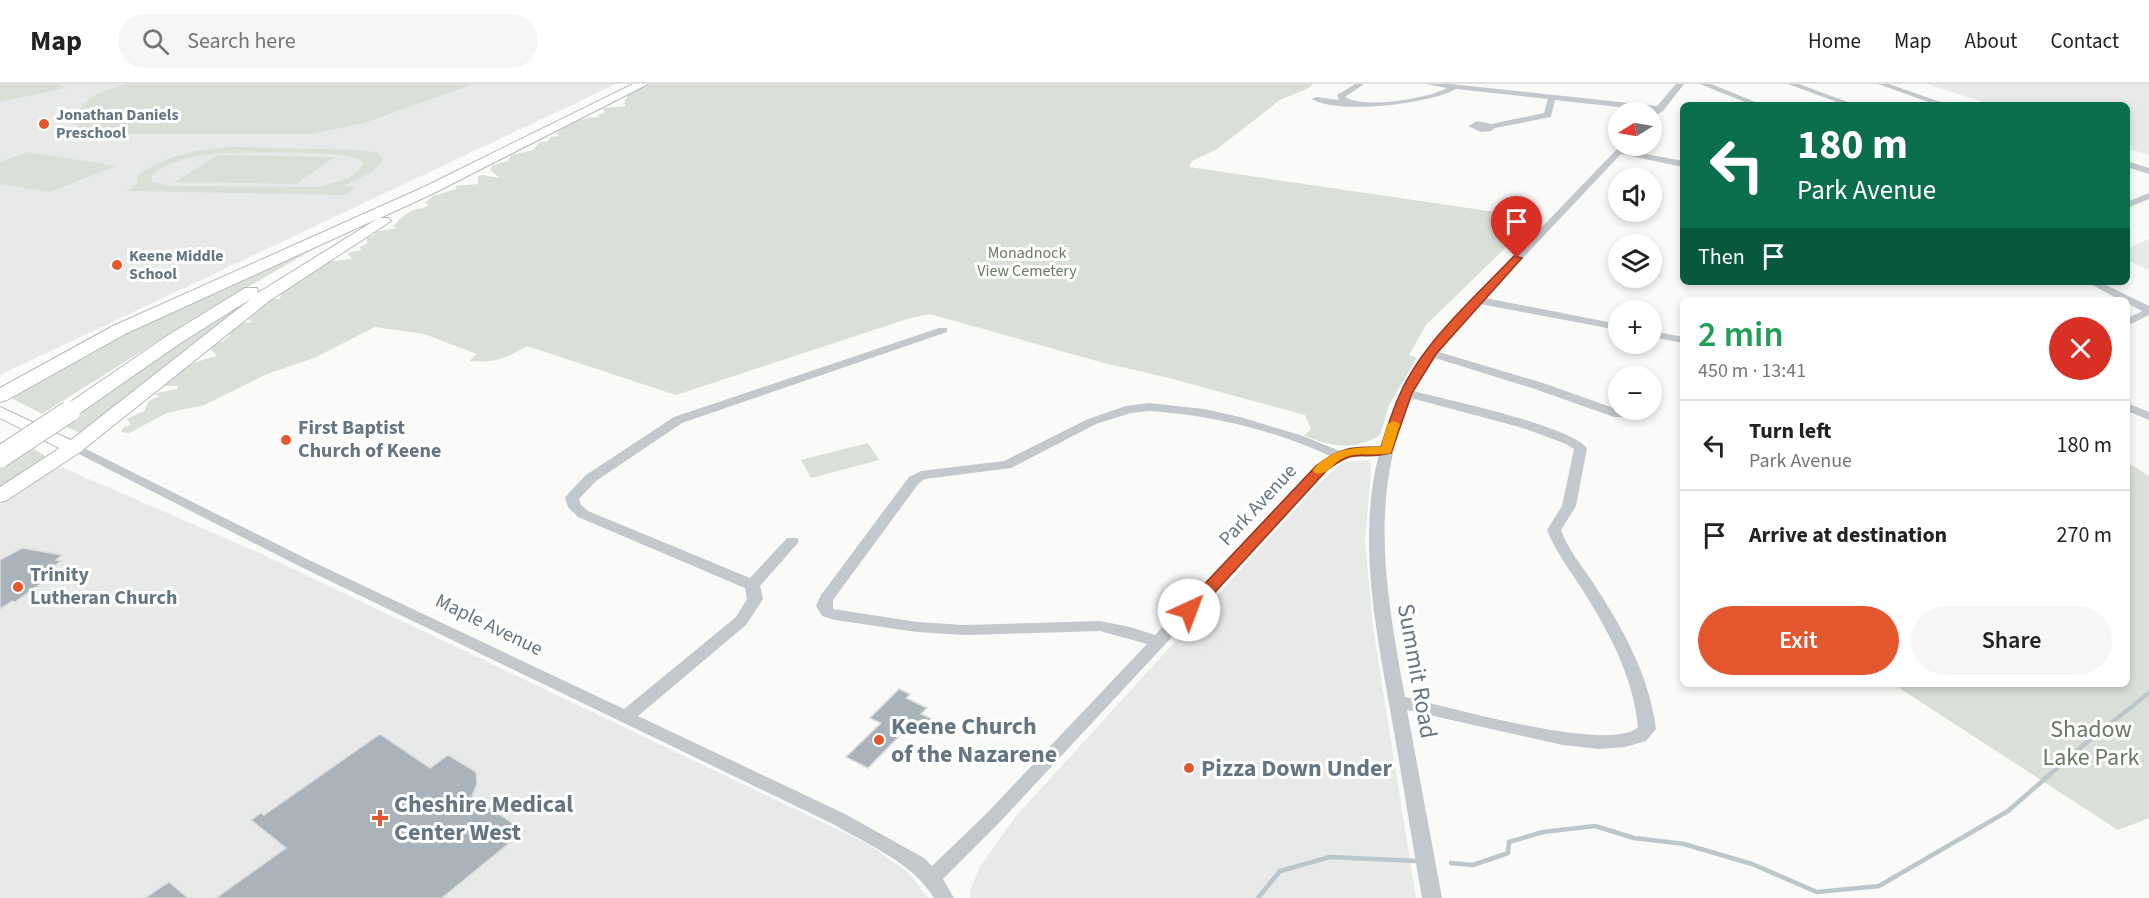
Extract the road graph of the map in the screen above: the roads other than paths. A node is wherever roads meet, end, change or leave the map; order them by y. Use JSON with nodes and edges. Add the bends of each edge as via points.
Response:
{"nodes":[{"id":1,"x":642,"y":84,"type":"edge"},
{"id":2,"x":1360,"y":84,"type":"edge"},
{"id":3,"x":1430,"y":84,"type":"edge"},
{"id":4,"x":1680,"y":84,"type":"edge"},
{"id":5,"x":1704,"y":84,"type":"edge"},
{"id":6,"x":1792,"y":84,"type":"edge"},
{"id":7,"x":1882,"y":84,"type":"edge"},
{"id":8,"x":1454,"y":87,"type":"junction"},
{"id":9,"x":1552,"y":97,"type":"junction"},
{"id":10,"x":1316,"y":99,"type":"dead end"},
{"id":11,"x":1349,"y":102,"type":"junction"},
{"id":12,"x":1751,"y":102,"type":"edge"},
{"id":13,"x":1843,"y":102,"type":"edge"},
{"id":14,"x":1936,"y":102,"type":"edge"},
{"id":15,"x":1608,"y":103,"type":"edge"},
{"id":16,"x":1662,"y":106,"type":"edge"},
{"id":17,"x":1491,"y":126,"type":"dead end"},
{"id":18,"x":1614,"y":156,"type":"edge"},
{"id":19,"x":1652,"y":156,"type":"edge"},
{"id":20,"x":1680,"y":163,"type":"edge"},
{"id":21,"x":2130,"y":165,"type":"edge"},
{"id":22,"x":2149,"y":171,"type":"edge"},
{"id":23,"x":429,"y":190,"type":"junction"},
{"id":24,"x":2149,"y":196,"type":"edge"},
{"id":25,"x":2130,"y":203,"type":"edge"},
{"id":26,"x":2098,"y":285,"type":"edge"},
{"id":27,"x":2123,"y":297,"type":"edge"},
{"id":28,"x":1477,"y":300,"type":"junction"},
{"id":29,"x":2130,"y":301,"type":"edge"},
{"id":30,"x":2149,"y":310,"type":"edge"},
{"id":31,"x":2130,"y":321,"type":"edge"},
{"id":32,"x":1608,"y":325,"type":"edge"},
{"id":33,"x":943,"y":330,"type":"dead end"},
{"id":34,"x":1662,"y":336,"type":"edge"},
{"id":35,"x":1680,"y":339,"type":"edge"},
{"id":36,"x":1431,"y":353,"type":"junction"},
{"id":37,"x":1406,"y":393,"type":"junction"},
{"id":38,"x":0,"y":396,"type":"edge"},
{"id":39,"x":2130,"y":408,"type":"edge"},
{"id":40,"x":1608,"y":411,"type":"edge"},
{"id":41,"x":0,"y":412,"type":"edge"},
{"id":42,"x":2149,"y":416,"type":"edge"},
{"id":43,"x":73,"y":448,"type":"junction"},
{"id":44,"x":1386,"y":450,"type":"junction"},
{"id":45,"x":1338,"y":455,"type":"junction"},
{"id":46,"x":0,"y":456,"type":"edge"},
{"id":47,"x":0,"y":496,"type":"edge"},
{"id":48,"x":792,"y":541,"type":"dead end"},
{"id":49,"x":752,"y":585,"type":"junction"},
{"id":50,"x":1159,"y":642,"type":"junction"},
{"id":51,"x":1398,"y":702,"type":"junction"},
{"id":52,"x":627,"y":716,"type":"junction"},
{"id":53,"x":932,"y":878,"type":"junction"},
{"id":54,"x":944,"y":898,"type":"edge"},
{"id":55,"x":1432,"y":898,"type":"edge"}],
"edges":[{"from":1,"to":23,"type":"highway"},
{"from":2,"to":11,"type":"street","via":[[1340,97]]},
{"from":3,"to":8,"type":"street"},
{"from":4,"to":16,"type":"street"},
{"from":5,"to":12,"type":"street"},
{"from":6,"to":13,"type":"street"},
{"from":7,"to":14,"type":"street"},
{"from":8,"to":9,"type":"street"},
{"from":8,"to":11,"type":"street","via":[[1442,95],[1413,100]]},
{"from":9,"to":15,"type":"street"},
{"from":9,"to":17,"type":"street","via":[[1548,115]]},
{"from":10,"to":11,"type":"street"},
{"from":18,"to":28,"type":"street"},
{"from":19,"to":20,"type":"street"},
{"from":21,"to":22,"type":"street"},
{"from":23,"to":38,"type":"highway","via":[[156,313]]},
{"from":23,"to":43,"type":"highway","via":[[263,297]]},
{"from":23,"to":46,"type":"highway","bridge":true,"via":[[229,304]]},
{"from":24,"to":25,"type":"street"},
{"from":26,"to":27,"type":"street"},
{"from":28,"to":32,"type":"street"},
{"from":28,"to":36,"type":"street"},
{"from":29,"to":30,"type":"street"},
{"from":30,"to":31,"type":"street"},
{"from":33,"to":49,"type":"street","via":[[678,420],[591,478],[572,498],[574,507],[583,514]]},
{"from":34,"to":35,"type":"street"},
{"from":36,"to":37,"type":"street"},
{"from":36,"to":40,"type":"street"},
{"from":37,"to":44,"type":"street"},
{"from":37,"to":51,"type":"street","via":[[1547,432],[1576,442],[1581,448],[1569,506],[1554,530],[1611,621],[1647,711],[1647,729],[1625,741],[1590,742]]},
{"from":39,"to":42,"type":"street"},
{"from":41,"to":43,"type":"main road","name":"Maple Avenue"},
{"from":43,"to":47,"type":"highway"},
{"from":43,"to":52,"type":"street","name":"Maple Avenue"},
{"from":44,"to":45,"type":"street"},
{"from":44,"to":51,"type":"street","name":"Summit Road","via":[[1376,560]]},
{"from":45,"to":50,"type":"street","name":"Park Avenue","via":[[1321,468]]},
{"from":45,"to":50,"type":"street","via":[[1322,446],[1222,417],[1153,407],[1130,409],[1072,431],[1005,465],[921,475],[877,529],[824,606],[835,615],[917,627],[965,630],[1100,626]]},
{"from":48,"to":49,"type":"street"},
{"from":49,"to":52,"type":"street","via":[[755,599],[741,621]]},
{"from":50,"to":53,"type":"street","name":"Park Avenue"},
{"from":51,"to":55,"type":"street","name":"Summit Road"},
{"from":52,"to":53,"type":"street","name":"Maple Avenue","via":[[839,819],[917,864]]},
{"from":53,"to":54,"type":"street","name":"Maple Avenue"}]}
